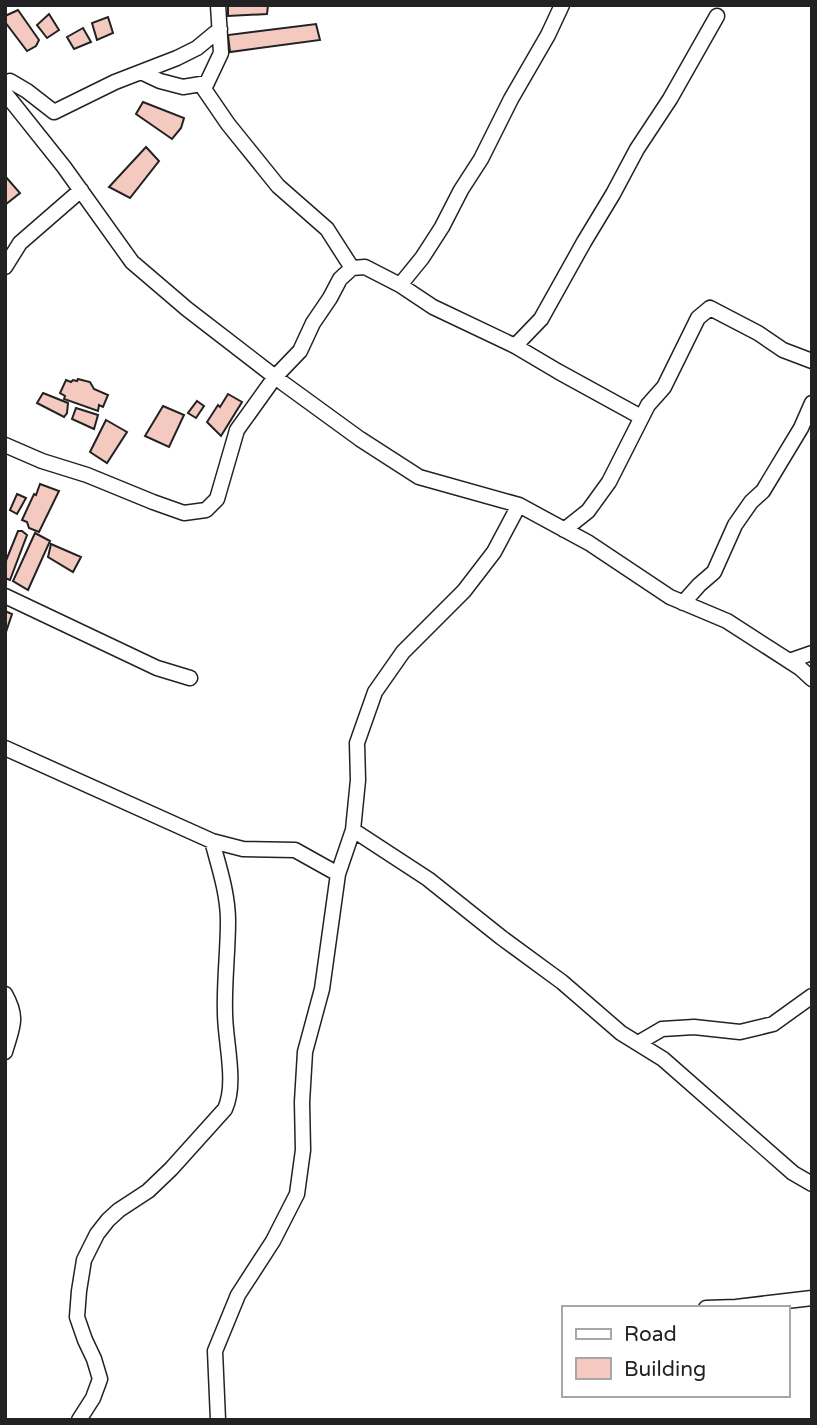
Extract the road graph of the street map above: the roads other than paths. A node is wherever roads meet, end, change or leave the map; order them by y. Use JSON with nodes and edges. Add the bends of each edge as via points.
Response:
{"nodes":[{"id":1,"x":218,"y":5,"type":"edge"},
{"id":2,"x":562,"y":5,"type":"edge"},
{"id":3,"x":717,"y":16,"type":"dead end"},
{"id":4,"x":219,"y":29,"type":"junction"},
{"id":5,"x":141,"y":72,"type":"junction"},
{"id":6,"x":207,"y":83,"type":"junction"},
{"id":7,"x":5,"y":84,"type":"edge"},
{"id":8,"x":5,"y":93,"type":"edge"},
{"id":9,"x":81,"y":190,"type":"junction"},
{"id":10,"x":5,"y":267,"type":"edge"},
{"id":11,"x":352,"y":268,"type":"junction"},
{"id":12,"x":400,"y":285,"type":"junction"},
{"id":13,"x":515,"y":346,"type":"junction"},
{"id":14,"x":812,"y":361,"type":"edge"},
{"id":15,"x":275,"y":377,"type":"junction"},
{"id":16,"x":812,"y":403,"type":"edge"},
{"id":17,"x":641,"y":417,"type":"junction"},
{"id":18,"x":5,"y":445,"type":"edge"},
{"id":19,"x":519,"y":506,"type":"junction"},
{"id":20,"x":564,"y":530,"type":"junction"},
{"id":21,"x":5,"y":596,"type":"edge"},
{"id":22,"x":683,"y":603,"type":"junction"},
{"id":23,"x":812,"y":653,"type":"edge"},
{"id":24,"x":789,"y":661,"type":"junction"},
{"id":25,"x":190,"y":678,"type":"dead end"},
{"id":26,"x":812,"y":680,"type":"edge"},
{"id":27,"x":5,"y":748,"type":"edge"},
{"id":28,"x":354,"y":830,"type":"junction"},
{"id":29,"x":212,"y":841,"type":"junction"},
{"id":30,"x":338,"y":874,"type":"junction"},
{"id":31,"x":5,"y":994,"type":"edge"},
{"id":32,"x":812,"y":996,"type":"edge"},
{"id":33,"x":638,"y":1043,"type":"junction"},
{"id":34,"x":5,"y":1052,"type":"edge"},
{"id":35,"x":812,"y":1184,"type":"edge"},
{"id":36,"x":812,"y":1298,"type":"edge"},
{"id":37,"x":744,"y":1306,"type":"edge"},
{"id":38,"x":79,"y":1420,"type":"edge"},
{"id":39,"x":218,"y":1420,"type":"edge"}],
"edges":[{"from":1,"to":4,"type":"street"},
{"from":2,"to":12,"type":"street","via":[[442,227]]},
{"from":3,"to":13,"type":"street","via":[[541,319]]},
{"from":4,"to":5,"type":"street","via":[[197,48]]},
{"from":4,"to":6,"type":"street","via":[[221,53]]},
{"from":5,"to":6,"type":"street","via":[[183,87]]},
{"from":5,"to":7,"type":"street","via":[[54,112],[10,81]]},
{"from":6,"to":11,"type":"street","via":[[204,89],[228,124],[278,186],[327,229]]},
{"from":8,"to":9,"type":"street"},
{"from":9,"to":10,"type":"street","via":[[20,243]]},
{"from":9,"to":15,"type":"street","via":[[132,262]]},
{"from":11,"to":12,"type":"street","via":[[366,267]]},
{"from":11,"to":15,"type":"street","via":[[340,279],[300,351]]},
{"from":12,"to":13,"type":"street","via":[[433,307]]},
{"from":13,"to":17,"type":"street"},
{"from":14,"to":17,"type":"street","via":[[783,351],[758,332],[710,308],[698,318],[664,387]]},
{"from":15,"to":18,"type":"street","via":[[237,430],[217,499],[206,510],[184,513]]},
{"from":15,"to":19,"type":"street","via":[[419,477]]},
{"from":16,"to":22,"type":"street","via":[[764,491],[735,526],[714,572]]},
{"from":17,"to":20,"type":"street","via":[[609,482],[588,511]]},
{"from":19,"to":20,"type":"street"},
{"from":19,"to":28,"type":"street","via":[[495,552],[464,591],[403,652],[374,692],[357,743]]},
{"from":20,"to":22,"type":"street"},
{"from":21,"to":25,"type":"street","via":[[157,668]]},
{"from":22,"to":24,"type":"street","via":[[727,621]]},
{"from":23,"to":24,"type":"street"},
{"from":24,"to":26,"type":"street"},
{"from":27,"to":29,"type":"street"},
{"from":28,"to":30,"type":"street"},
{"from":28,"to":33,"type":"street","via":[[428,879]]},
{"from":29,"to":30,"type":"street","via":[[243,849],[295,850]]},
{"from":29,"to":38,"type":"street","via":[[228,918],[225,1015],[230,1099],[171,1169],[108,1220],[84,1260],[77,1317],[100,1379]]},
{"from":30,"to":39,"type":"street","via":[[322,989],[305,1052],[303,1150],[297,1194],[238,1295],[215,1350]]},
{"from":31,"to":34,"type":"street","via":[[14,1013]]},
{"from":32,"to":33,"type":"street","via":[[773,1024],[740,1032],[694,1027],[662,1030]]},
{"from":33,"to":35,"type":"street"},
{"from":36,"to":37,"type":"street"}]}
